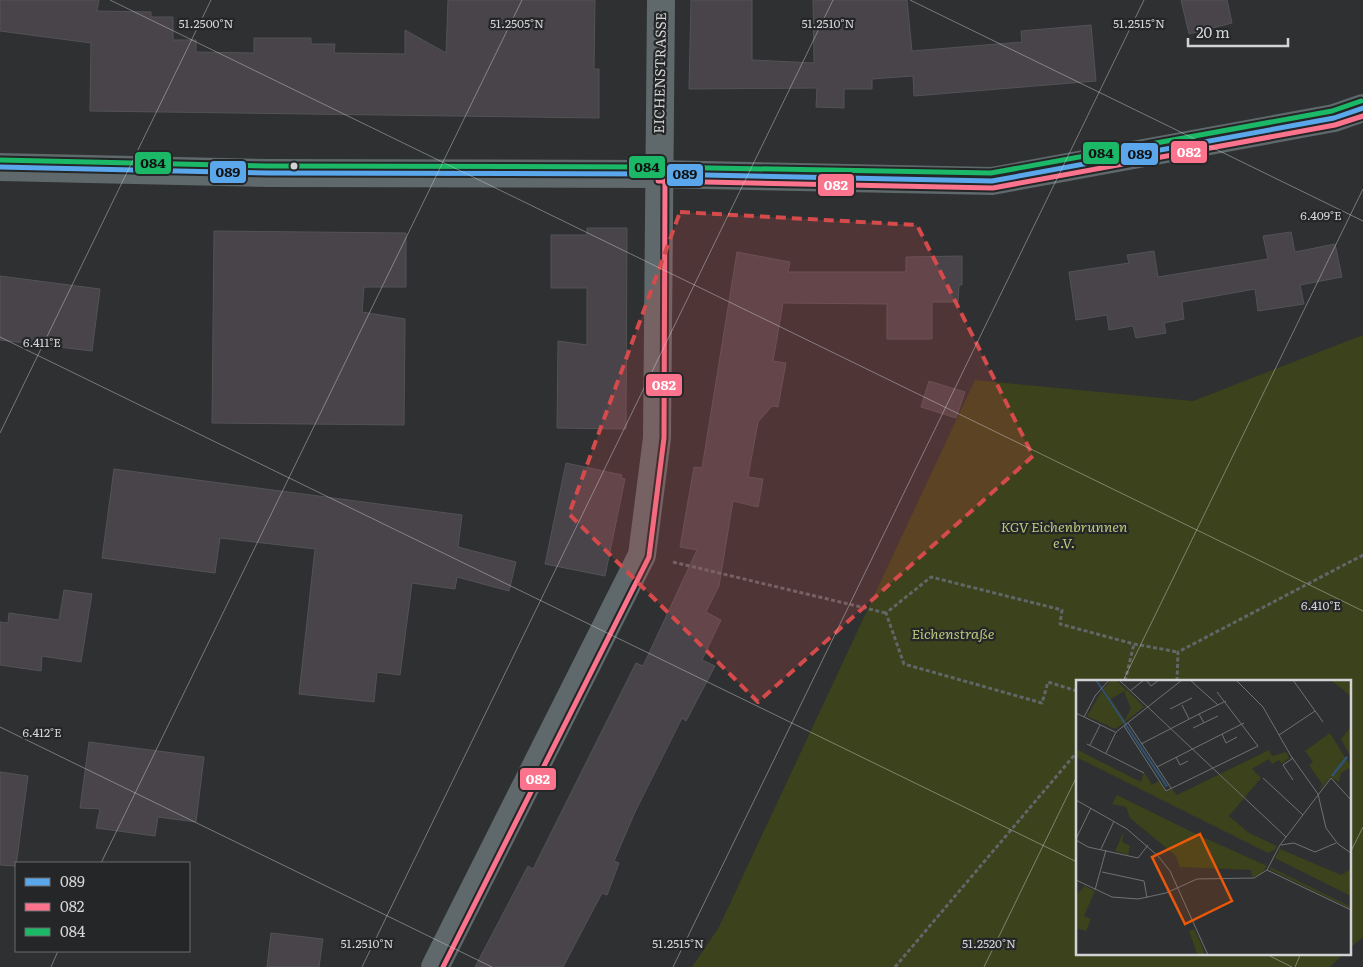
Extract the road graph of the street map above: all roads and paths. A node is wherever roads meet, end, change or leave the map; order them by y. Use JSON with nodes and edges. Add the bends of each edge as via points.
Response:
{"nodes":[{"id":1,"x":661,"y":0,"type":"edge"},
{"id":2,"x":1363,"y":108,"type":"edge"},
{"id":3,"x":0,"y":167,"type":"edge"},
{"id":4,"x":658,"y":174,"type":"junction"},
{"id":5,"x":642,"y":555,"type":"junction"},
{"id":6,"x":1363,"y":555,"type":"edge"},
{"id":7,"x":886,"y":613,"type":"junction"},
{"id":8,"x":1134,"y":644,"type":"junction"},
{"id":9,"x":1178,"y":652,"type":"junction"},
{"id":10,"x":1125,"y":680,"type":"edge"},
{"id":11,"x":1177,"y":680,"type":"edge"},
{"id":12,"x":1076,"y":691,"type":"edge"},
{"id":13,"x":1076,"y":753,"type":"edge"},
{"id":14,"x":435,"y":967,"type":"edge"},
{"id":15,"x":896,"y":967,"type":"edge"}],
"edges":[{"from":1,"to":4,"type":"street","name":"EICHENSTRASSE"},
{"from":2,"to":4,"type":"street","via":[[1334,118],[992,181]]},
{"from":3,"to":4,"type":"street","via":[[278,174]]},
{"from":4,"to":5,"type":"street","name":"EICHENSTRASSE","via":[[657,438]]},
{"from":5,"to":7,"type":"path"},
{"from":5,"to":14,"type":"street","name":"EICHENSTRASSE"},
{"from":6,"to":9,"type":"path"},
{"from":7,"to":8,"type":"path","via":[[931,577],[1062,610],[1060,624]]},
{"from":7,"to":12,"type":"path","via":[[904,664],[1042,703],[1048,682]]},
{"from":8,"to":9,"type":"path"},
{"from":8,"to":10,"type":"path"},
{"from":9,"to":11,"type":"path"},
{"from":13,"to":15,"type":"path"}]}
